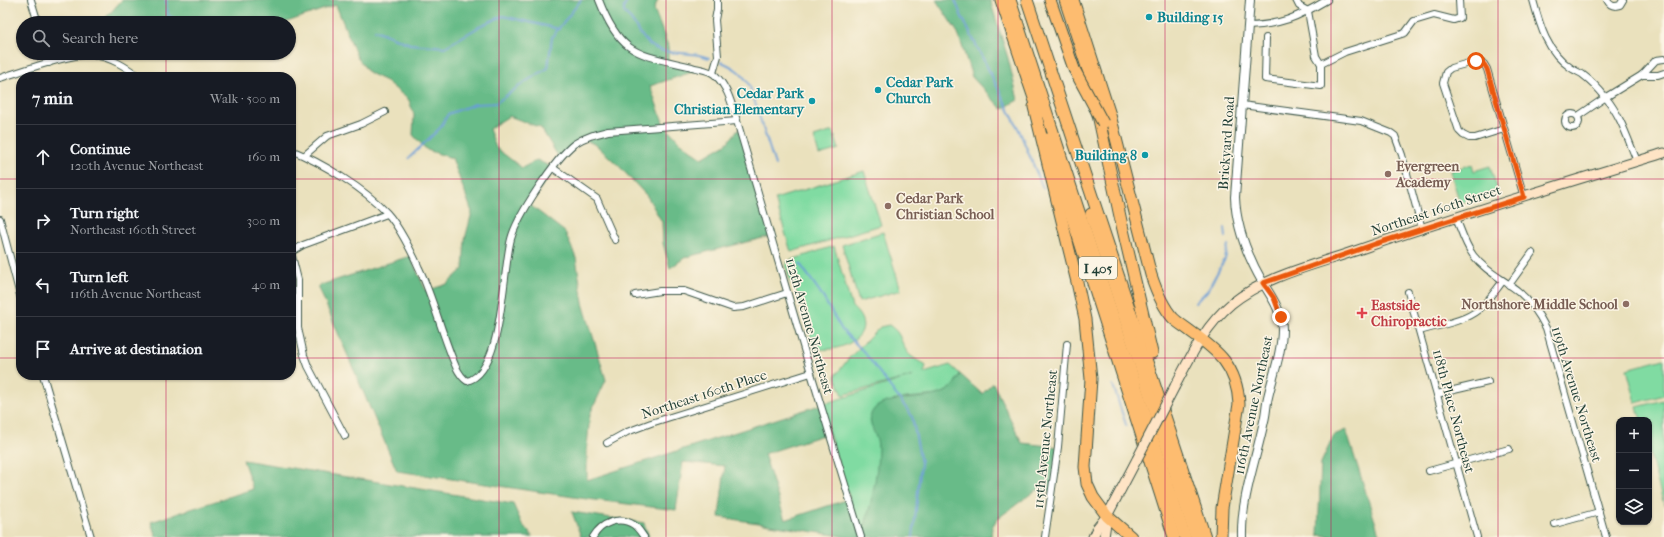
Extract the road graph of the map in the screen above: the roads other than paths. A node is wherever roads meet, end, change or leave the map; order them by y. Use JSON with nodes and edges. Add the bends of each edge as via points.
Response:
{"nodes":[{"id":1,"x":31,"y":0,"type":"edge"},
{"id":2,"x":599,"y":0,"type":"edge"},
{"id":3,"x":717,"y":0,"type":"edge"},
{"id":4,"x":1001,"y":0,"type":"edge"},
{"id":5,"x":1010,"y":0,"type":"edge"},
{"id":6,"x":1020,"y":0,"type":"edge"},
{"id":7,"x":1027,"y":0,"type":"edge"},
{"id":8,"x":1050,"y":0,"type":"edge"},
{"id":9,"x":1065,"y":0,"type":"edge"},
{"id":10,"x":1073,"y":0,"type":"edge"},
{"id":11,"x":1250,"y":0,"type":"edge"},
{"id":12,"x":1296,"y":0,"type":"edge"},
{"id":13,"x":1327,"y":0,"type":"edge"},
{"id":14,"x":1459,"y":0,"type":"edge"},
{"id":15,"x":1533,"y":0,"type":"edge"},
{"id":16,"x":1607,"y":0,"type":"edge"},
{"id":17,"x":1623,"y":0,"type":"edge"},
{"id":18,"x":1308,"y":11,"type":"junction"},
{"id":19,"x":36,"y":16,"type":"edge"},
{"id":20,"x":1248,"y":26,"type":"junction"},
{"id":21,"x":1266,"y":38,"type":"dead end"},
{"id":22,"x":1664,"y":59,"type":"edge"},
{"id":23,"x":48,"y":60,"type":"edge"},
{"id":24,"x":64,"y":60,"type":"edge"},
{"id":25,"x":109,"y":60,"type":"edge"},
{"id":26,"x":49,"y":64,"type":"junction"},
{"id":27,"x":1321,"y":64,"type":"junction"},
{"id":28,"x":1024,"y":68,"type":"junction"},
{"id":29,"x":21,"y":72,"type":"edge"},
{"id":30,"x":132,"y":72,"type":"edge"},
{"id":31,"x":16,"y":73,"type":"edge"},
{"id":32,"x":713,"y":73,"type":"junction"},
{"id":33,"x":1664,"y":73,"type":"edge"},
{"id":34,"x":1642,"y":75,"type":"junction"},
{"id":35,"x":0,"y":78,"type":"edge"},
{"id":36,"x":1606,"y":97,"type":"junction"},
{"id":37,"x":1242,"y":105,"type":"junction"},
{"id":38,"x":385,"y":112,"type":"dead end"},
{"id":39,"x":1578,"y":116,"type":"dead end"},
{"id":40,"x":737,"y":121,"type":"junction"},
{"id":41,"x":1504,"y":129,"type":"junction"},
{"id":42,"x":296,"y":152,"type":"edge"},
{"id":43,"x":1664,"y":153,"type":"edge"},
{"id":44,"x":305,"y":155,"type":"junction"},
{"id":45,"x":1636,"y":161,"type":"junction"},
{"id":46,"x":553,"y":168,"type":"junction"},
{"id":47,"x":1124,"y":172,"type":"junction"},
{"id":48,"x":1524,"y":197,"type":"junction"},
{"id":49,"x":387,"y":214,"type":"junction"},
{"id":50,"x":1456,"y":218,"type":"junction"},
{"id":51,"x":0,"y":219,"type":"edge"},
{"id":52,"x":1422,"y":229,"type":"junction"},
{"id":53,"x":615,"y":240,"type":"dead end"},
{"id":54,"x":296,"y":249,"type":"edge"},
{"id":55,"x":1532,"y":253,"type":"dead end"},
{"id":56,"x":296,"y":272,"type":"edge"},
{"id":57,"x":16,"y":280,"type":"edge"},
{"id":58,"x":1503,"y":281,"type":"junction"},
{"id":59,"x":1263,"y":283,"type":"junction"},
{"id":60,"x":1509,"y":285,"type":"junction"},
{"id":61,"x":1408,"y":292,"type":"dead end"},
{"id":62,"x":787,"y":293,"type":"junction"},
{"id":63,"x":635,"y":296,"type":"dead end"},
{"id":64,"x":1420,"y":331,"type":"junction"},
{"id":65,"x":1200,"y":338,"type":"junction"},
{"id":66,"x":1067,"y":344,"type":"dead end"},
{"id":67,"x":811,"y":373,"type":"junction"},
{"id":68,"x":44,"y":380,"type":"edge"},
{"id":69,"x":1488,"y":382,"type":"dead end"},
{"id":70,"x":1437,"y":394,"type":"junction"},
{"id":71,"x":344,"y":436,"type":"dead end"},
{"id":72,"x":607,"y":443,"type":"dead end"},
{"id":73,"x":1509,"y":449,"type":"dead end"},
{"id":74,"x":1177,"y":450,"type":"junction"},
{"id":75,"x":1457,"y":464,"type":"junction"},
{"id":76,"x":1429,"y":471,"type":"dead end"},
{"id":77,"x":1600,"y":512,"type":"junction"},
{"id":78,"x":1108,"y":516,"type":"junction"},
{"id":79,"x":1555,"y":524,"type":"dead end"},
{"id":80,"x":91,"y":537,"type":"edge"},
{"id":81,"x":593,"y":537,"type":"edge"},
{"id":82,"x":644,"y":537,"type":"edge"},
{"id":83,"x":861,"y":537,"type":"edge"},
{"id":84,"x":1046,"y":537,"type":"edge"},
{"id":85,"x":1093,"y":537,"type":"edge"},
{"id":86,"x":1104,"y":537,"type":"edge"},
{"id":87,"x":1131,"y":537,"type":"edge"},
{"id":88,"x":1174,"y":537,"type":"edge"},
{"id":89,"x":1185,"y":537,"type":"edge"},
{"id":90,"x":1196,"y":537,"type":"edge"},
{"id":91,"x":1205,"y":537,"type":"edge"},
{"id":92,"x":1221,"y":537,"type":"edge"},
{"id":93,"x":1242,"y":537,"type":"edge"},
{"id":94,"x":1477,"y":537,"type":"edge"},
{"id":95,"x":1606,"y":537,"type":"edge"}],
"edges":[{"from":1,"to":19,"type":"street"},
{"from":2,"to":32,"type":"street","via":[[616,34],[630,48],[646,56]]},
{"from":3,"to":32,"type":"street","via":[[715,20],[718,56]]},
{"from":4,"to":28,"type":"highway","number":"I 405"},
{"from":5,"to":89,"type":"highway","number":"I 405"},
{"from":6,"to":90,"type":"highway","number":"I 405"},
{"from":7,"to":74,"type":"highway","number":"I 405"},
{"from":8,"to":47,"type":"highway","bridge":true,"via":[[1074,69],[1108,134]]},
{"from":9,"to":74,"type":"highway","via":[[1089,73],[1146,329]]},
{"from":10,"to":47,"type":"highway","via":[[1104,94]]},
{"from":11,"to":20,"type":"street","name":"Brickyard Road"},
{"from":12,"to":18,"type":"street","via":[[1299,6]]},
{"from":13,"to":18,"type":"street"},
{"from":14,"to":27,"type":"street","via":[[1460,18],[1454,20],[1434,15],[1414,21],[1405,33],[1345,52]]},
{"from":15,"to":36,"type":"street","via":[[1540,28],[1551,48],[1560,59],[1583,74]]},
{"from":16,"to":17,"type":"street","via":[[1615,6],[1620,5]]},
{"from":18,"to":20,"type":"street","via":[[1281,22]]},
{"from":18,"to":27,"type":"street","via":[[1316,56]]},
{"from":20,"to":37,"type":"street","name":"Brickyard Road"},
{"from":21,"to":27,"type":"street","via":[[1264,79],[1321,86]]},
{"from":22,"to":34,"type":"street","via":[[1656,60]]},
{"from":23,"to":26,"type":"street"},
{"from":24,"to":26,"type":"street"},
{"from":25,"to":30,"type":"street"},
{"from":26,"to":29,"type":"street"},
{"from":28,"to":78,"type":"highway","via":[[1085,319],[1091,380],[1085,476],[1093,497]]},
{"from":28,"to":88,"type":"highway","number":"I 405"},
{"from":31,"to":35,"type":"street"},
{"from":32,"to":40,"type":"street","name":"112th Avenue Northeast","via":[[725,87]]},
{"from":33,"to":34,"type":"street"},
{"from":34,"to":36,"type":"street"},
{"from":36,"to":39,"type":"street"},
{"from":36,"to":45,"type":"street","via":[[1615,111]]},
{"from":37,"to":52,"type":"street","via":[[1361,122],[1391,133],[1402,155]]},
{"from":37,"to":59,"type":"street","name":"Brickyard Road","via":[[1236,209],[1248,251]]},
{"from":38,"to":44,"type":"street","via":[[361,124],[326,136]]},
{"from":40,"to":46,"type":"street","via":[[608,131],[592,135],[574,144]]},
{"from":40,"to":62,"type":"street","name":"112th Avenue Northeast"},
{"from":41,"to":41,"type":"street","via":[[1484,64],[1476,61],[1451,68],[1446,72],[1443,83],[1459,131],[1469,138],[1475,138]]},
{"from":41,"to":48,"type":"street"},
{"from":42,"to":44,"type":"street"},
{"from":43,"to":45,"type":"main road","name":"Northeast 160th Street"},
{"from":44,"to":49,"type":"street","via":[[364,192]]},
{"from":45,"to":48,"type":"main road","name":"Northeast 160th Street"},
{"from":46,"to":49,"type":"street","via":[[518,220],[510,239],[495,346],[487,364],[473,380],[463,379],[456,367],[419,267]]},
{"from":46,"to":53,"type":"street","via":[[597,198]]},
{"from":47,"to":65,"type":"highway","via":[[1151,275],[1160,299],[1174,318]]},
{"from":48,"to":50,"type":"main road","name":"Northeast 160th Street"},
{"from":49,"to":54,"type":"street"},
{"from":50,"to":52,"type":"main road","name":"Northeast 160th Street"},
{"from":50,"to":58,"type":"street","name":"119th Avenue Northeast","via":[[1473,255]]},
{"from":51,"to":57,"type":"street"},
{"from":52,"to":59,"type":"main road","name":"Northeast 160th Street"},
{"from":55,"to":60,"type":"street"},
{"from":56,"to":71,"type":"street","via":[[298,328],[304,355]]},
{"from":58,"to":60,"type":"street","name":"119th Avenue Northeast"},
{"from":58,"to":64,"type":"street","via":[[1478,310],[1462,319]]},
{"from":59,"to":65,"type":"main road","name":"Northeast 160th Street","via":[[1230,305]]},
{"from":59,"to":93,"type":"street","name":"116th Avenue Northeast","via":[[1274,298],[1281,317],[1281,340],[1246,492]]},
{"from":60,"to":77,"type":"street","name":"119th Avenue Northeast","via":[[1532,306],[1546,328]]},
{"from":61,"to":64,"type":"street","name":"118th Place Northeast"},
{"from":62,"to":63,"type":"street","via":[[733,308],[684,291],[660,291]]},
{"from":62,"to":67,"type":"street","name":"112th Avenue Northeast"},
{"from":64,"to":70,"type":"street","name":"118th Place Northeast"},
{"from":65,"to":78,"type":"main road","name":"Northeast 160th Street","bridge":true},
{"from":65,"to":92,"type":"highway","via":[[1227,362],[1239,392],[1222,508]]},
{"from":66,"to":84,"type":"street","name":"115th Avenue Northeast","via":[[1058,447]]},
{"from":67,"to":72,"type":"street","name":"Northeast 160th Place","via":[[651,423]]},
{"from":67,"to":83,"type":"street","name":"112th Avenue Northeast"},
{"from":68,"to":80,"type":"street"},
{"from":69,"to":70,"type":"street"},
{"from":70,"to":75,"type":"street","name":"118th Place Northeast"},
{"from":73,"to":75,"type":"street"},
{"from":74,"to":91,"type":"highway","number":"I 405"},
{"from":75,"to":76,"type":"street"},
{"from":75,"to":94,"type":"street","name":"118th Place Northeast"},
{"from":77,"to":79,"type":"street"},
{"from":77,"to":95,"type":"street","name":"119th Avenue Northeast"},
{"from":78,"to":85,"type":"main road"},
{"from":78,"to":86,"type":"main road"},
{"from":78,"to":87,"type":"highway"},
{"from":81,"to":82,"type":"street","via":[[598,529],[618,520],[636,526]]}]}
